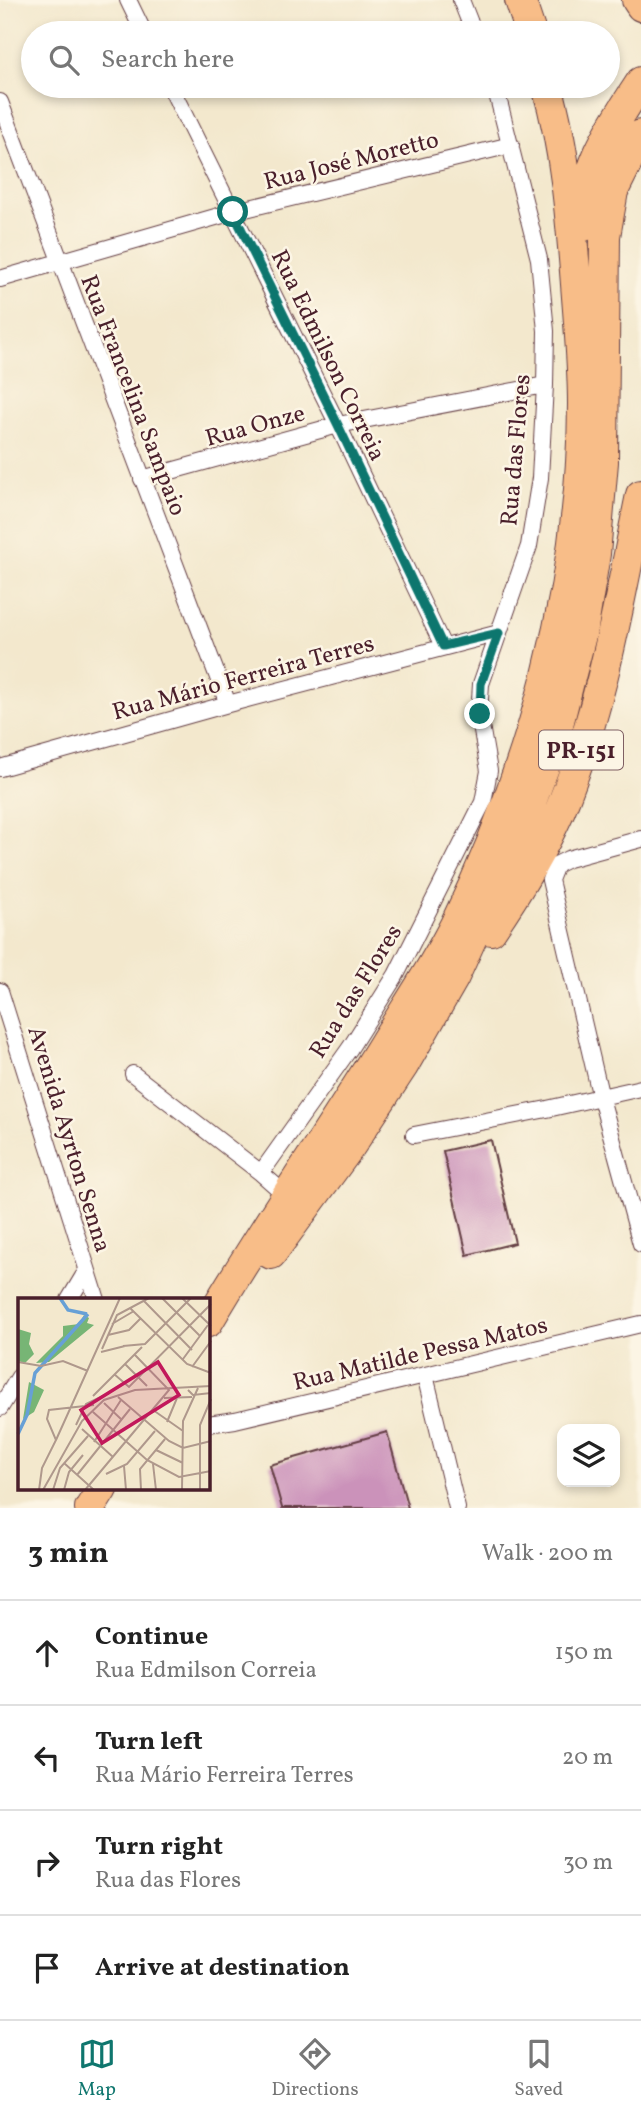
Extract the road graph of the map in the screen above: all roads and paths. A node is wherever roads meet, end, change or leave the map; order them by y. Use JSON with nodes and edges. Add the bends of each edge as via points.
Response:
{"nodes":[{"id":1,"x":128,"y":0,"type":"edge"},
{"id":2,"x":461,"y":0,"type":"edge"},
{"id":3,"x":520,"y":0,"type":"edge"},
{"id":4,"x":637,"y":0,"type":"edge"},
{"id":5,"x":641,"y":6,"type":"edge"},
{"id":6,"x":138,"y":21,"type":"edge"},
{"id":7,"x":469,"y":21,"type":"edge"},
{"id":8,"x":527,"y":21,"type":"edge"},
{"id":9,"x":641,"y":82,"type":"edge"},
{"id":10,"x":176,"y":98,"type":"edge"},
{"id":11,"x":498,"y":98,"type":"edge"},
{"id":12,"x":549,"y":98,"type":"edge"},
{"id":13,"x":0,"y":102,"type":"edge"},
{"id":14,"x":639,"y":139,"type":"edge"},
{"id":15,"x":510,"y":145,"type":"junction"},
{"id":16,"x":233,"y":212,"type":"junction"},
{"id":17,"x":58,"y":261,"type":"junction"},
{"id":18,"x":0,"y":279,"type":"edge"},
{"id":19,"x":545,"y":385,"type":"junction"},
{"id":20,"x":583,"y":404,"type":"junction"},
{"id":21,"x":338,"y":425,"type":"junction"},
{"id":22,"x":142,"y":480,"type":"junction"},
{"id":23,"x":641,"y":495,"type":"edge"},
{"id":24,"x":499,"y":633,"type":"junction"},
{"id":25,"x":443,"y":646,"type":"junction"},
{"id":26,"x":228,"y":704,"type":"junction"},
{"id":27,"x":0,"y":768,"type":"edge"},
{"id":28,"x":641,"y":839,"type":"edge"},
{"id":29,"x":454,"y":977,"type":"junction"},
{"id":30,"x":0,"y":991,"type":"edge"},
{"id":31,"x":4,"y":1016,"type":"edge"},
{"id":32,"x":133,"y":1074,"type":"dead end"},
{"id":33,"x":641,"y":1087,"type":"edge"},
{"id":34,"x":601,"y":1098,"type":"junction"},
{"id":35,"x":414,"y":1135,"type":"dead end"},
{"id":36,"x":261,"y":1172,"type":"junction"},
{"id":37,"x":286,"y":1196,"type":"junction"},
{"id":38,"x":641,"y":1244,"type":"edge"},
{"id":39,"x":87,"y":1270,"type":"junction"},
{"id":40,"x":70,"y":1298,"type":"edge"},
{"id":41,"x":96,"y":1298,"type":"edge"},
{"id":42,"x":210,"y":1319,"type":"edge"},
{"id":43,"x":641,"y":1324,"type":"edge"},
{"id":44,"x":210,"y":1333,"type":"edge"},
{"id":45,"x":425,"y":1375,"type":"junction"},
{"id":46,"x":18,"y":1379,"type":"edge"},
{"id":47,"x":0,"y":1408,"type":"edge"},
{"id":48,"x":210,"y":1424,"type":"edge"},
{"id":49,"x":101,"y":1490,"type":"edge"},
{"id":50,"x":90,"y":1508,"type":"edge"},
{"id":51,"x":457,"y":1508,"type":"edge"}],
"edges":[{"from":1,"to":6,"type":"street"},
{"from":2,"to":7,"type":"street"},
{"from":3,"to":8,"type":"highway"},
{"from":4,"to":5,"type":"highway"},
{"from":9,"to":20,"type":"highway","number":"PR-151","via":[[594,161],[585,190],[588,335]]},
{"from":10,"to":16,"type":"street","name":"Rua Edmilson Correia"},
{"from":11,"to":15,"type":"street","name":"Rua das Flores"},
{"from":12,"to":20,"type":"highway","number":"PR-151","via":[[573,243]]},
{"from":13,"to":17,"type":"street","name":"Rua Francelina Sampaio"},
{"from":14,"to":29,"type":"highway","number":"PR-151","via":[[613,191],[605,236],[603,462],[583,627],[554,740]]},
{"from":15,"to":16,"type":"street","name":"Rua José Moretto"},
{"from":15,"to":19,"type":"street","name":"Rua das Flores","via":[[539,259],[546,331]]},
{"from":16,"to":17,"type":"street","name":"Rua José Moretto"},
{"from":16,"to":21,"type":"street","name":"Rua Edmilson Correia"},
{"from":17,"to":18,"type":"street","name":"Rua José Moretto"},
{"from":17,"to":22,"type":"street","name":"Rua Francelina Sampaio"},
{"from":19,"to":21,"type":"street","name":"Rua Onze"},
{"from":19,"to":24,"type":"street","name":"Rua das Flores","via":[[540,478],[529,546]]},
{"from":20,"to":37,"type":"highway","number":"PR-151","via":[[569,566],[550,662],[514,786],[454,927],[341,1115]]},
{"from":21,"to":22,"type":"street","name":"Rua Onze"},
{"from":21,"to":25,"type":"street","name":"Rua Edmilson Correia"},
{"from":22,"to":26,"type":"street","name":"Rua Francelina Sampaio"},
{"from":23,"to":29,"type":"highway","number":"PR-151","via":[[590,723],[560,810],[528,875]]},
{"from":24,"to":25,"type":"street","name":"Rua Mário Ferreira Terres"},
{"from":24,"to":36,"type":"street","name":"Rua das Flores","via":[[481,684],[480,714],[489,771],[483,802],[396,975]]},
{"from":25,"to":26,"type":"street","name":"Rua Mário Ferreira Terres"},
{"from":26,"to":27,"type":"street","name":"Rua Mário Ferreira Terres"},
{"from":28,"to":34,"type":"street","via":[[568,859],[556,865],[550,880]]},
{"from":29,"to":44,"type":"highway","number":"PR-151","via":[[351,1145]]},
{"from":30,"to":31,"type":"street","name":"Avenida Ayrton Senna"},
{"from":31,"to":39,"type":"street","name":"Avenida Ayrton Senna"},
{"from":32,"to":36,"type":"street"},
{"from":33,"to":34,"type":"street"},
{"from":34,"to":35,"type":"street"},
{"from":34,"to":38,"type":"street"},
{"from":36,"to":37,"type":"street"},
{"from":37,"to":42,"type":"highway","number":"PR-151"},
{"from":39,"to":40,"type":"street"},
{"from":39,"to":41,"type":"street","name":"Avenida Ayrton Senna"},
{"from":43,"to":45,"type":"street","name":"Rua Matilde Pessa Matos"},
{"from":45,"to":48,"type":"street","name":"Rua Matilde Pessa Matos"},
{"from":45,"to":51,"type":"street"},
{"from":46,"to":47,"type":"street"},
{"from":49,"to":50,"type":"highway"}]}
